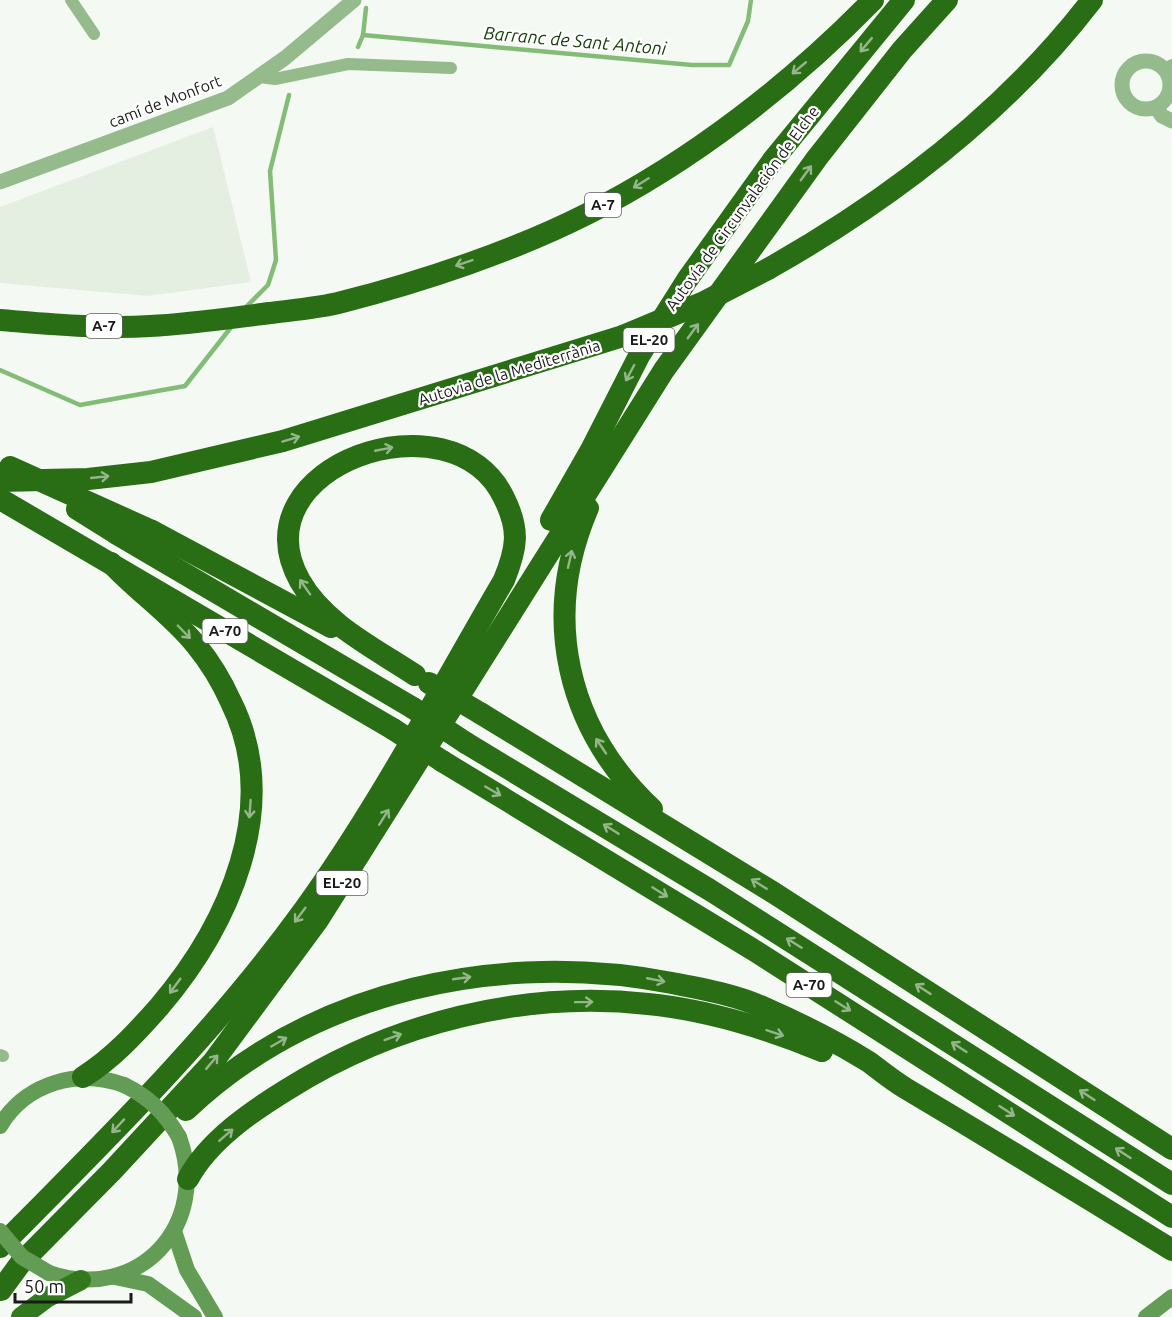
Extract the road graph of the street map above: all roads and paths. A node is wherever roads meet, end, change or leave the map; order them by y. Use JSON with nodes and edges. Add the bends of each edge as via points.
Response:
{"nodes":[{"id":1,"x":71,"y":0,"type":"edge"},
{"id":2,"x":354,"y":0,"type":"edge"},
{"id":3,"x":873,"y":0,"type":"edge"},
{"id":4,"x":904,"y":0,"type":"edge"},
{"id":5,"x":948,"y":0,"type":"edge"},
{"id":6,"x":1092,"y":0,"type":"edge"},
{"id":7,"x":94,"y":34,"type":"dead end"},
{"id":8,"x":1168,"y":67,"type":"edge"},
{"id":9,"x":451,"y":68,"type":"dead end"},
{"id":10,"x":259,"y":76,"type":"junction"},
{"id":11,"x":1165,"y":105,"type":"edge"},
{"id":12,"x":1172,"y":121,"type":"edge"},
{"id":13,"x":0,"y":182,"type":"edge"},
{"id":14,"x":0,"y":320,"type":"edge"},
{"id":15,"x":624,"y":432,"type":"junction"},
{"id":16,"x":3,"y":469,"type":"edge"},
{"id":17,"x":0,"y":499,"type":"edge"},
{"id":18,"x":111,"y":563,"type":"junction"},
{"id":19,"x":422,"y":679,"type":"junction"},
{"id":20,"x":422,"y":707,"type":"junction"},
{"id":21,"x":682,"y":836,"type":"junction"},
{"id":22,"x":83,"y":1077,"type":"junction"},
{"id":23,"x":900,"y":1085,"type":"junction"},
{"id":24,"x":18,"y":1103,"type":"junction"},
{"id":25,"x":0,"y":1105,"type":"edge"},
{"id":26,"x":0,"y":1126,"type":"edge"},
{"id":27,"x":1172,"y":1149,"type":"edge"},
{"id":28,"x":188,"y":1179,"type":"junction"},
{"id":29,"x":1172,"y":1184,"type":"edge"},
{"id":30,"x":1172,"y":1217,"type":"edge"},
{"id":31,"x":0,"y":1231,"type":"edge"},
{"id":32,"x":174,"y":1231,"type":"junction"},
{"id":33,"x":0,"y":1247,"type":"edge"},
{"id":34,"x":1172,"y":1250,"type":"edge"},
{"id":35,"x":114,"y":1277,"type":"junction"},
{"id":36,"x":81,"y":1280,"type":"junction"},
{"id":37,"x":0,"y":1290,"type":"edge"},
{"id":38,"x":1172,"y":1297,"type":"edge"},
{"id":39,"x":21,"y":1317,"type":"edge"},
{"id":40,"x":194,"y":1317,"type":"edge"},
{"id":41,"x":215,"y":1317,"type":"edge"},
{"id":42,"x":1146,"y":1317,"type":"edge"}],
"edges":[{"from":1,"to":7,"type":"street"},
{"from":2,"to":10,"type":"street","name":"camí de Monfort"},
{"from":3,"to":14,"type":"highway","number":"A-7","one_way":true,"via":[[800,68],[717,134],[587,214],[523,242],[340,303],[148,326]]},
{"from":4,"to":20,"type":"highway","name":"Autovía de Circunvalación de Elche","number":"EL-20","one_way":true,"via":[[773,160],[687,280],[639,356],[591,450],[486,630]]},
{"from":15,"to":5,"type":"highway","name":"Autovía de Circunvalación de Elche","number":"EL-20","one_way":true,"via":[[664,370],[817,158],[895,59]]},
{"from":16,"to":6,"type":"highway","name":"Autovia de la Mediterrània","one_way":true,"bridge":true,"via":[[88,479],[151,472],[261,447],[622,336],[702,303],[827,236],[918,171],[994,106],[1076,22]]},
{"from":8,"to":11,"type":"street","via":[[1170,83]]},
{"from":8,"to":11,"type":"street","via":[[1144,61],[1131,66],[1123,79],[1124,94],[1134,105]]},
{"from":9,"to":10,"type":"street","via":[[348,64],[275,79]]},
{"from":10,"to":13,"type":"street","name":"camí de Monfort","via":[[228,98]]},
{"from":11,"to":12,"type":"street","via":[[1162,116]]},
{"from":21,"to":15,"type":"highway","one_way":true,"via":[[635,793],[594,736],[576,692],[564,642],[568,569],[574,541]]},
{"from":37,"to":15,"type":"highway","number":"EL-20","one_way":true,"via":[[20,1264],[213,1062],[265,994],[318,920]]},
{"from":16,"to":19,"type":"highway","bridge":true,"via":[[152,531]]},
{"from":16,"to":20,"type":"highway","number":"A-70","bridge":true},
{"from":17,"to":18,"type":"highway","number":"A-70"},
{"from":18,"to":22,"type":"highway","one_way":true,"via":[[195,643],[218,678],[244,737],[251,775],[251,809],[237,878],[197,954],[146,1021]]},
{"from":18,"to":30,"type":"highway","number":"A-70","one_way":true,"bridge":true,"via":[[393,729],[742,943]]},
{"from":19,"to":20,"type":"highway","one_way":true,"via":[[342,626],[317,604],[300,581],[290,557],[288,535],[293,518],[312,485],[345,460],[397,446],[447,450],[468,458],[489,474],[513,516],[516,537],[504,580]]},
{"from":19,"to":21,"type":"highway","bridge":true},
{"from":29,"to":20,"type":"highway","number":"A-70","one_way":true,"bridge":true,"via":[[710,890],[466,743]]},
{"from":20,"to":33,"type":"highway","number":"EL-20","one_way":true,"via":[[354,834],[304,910],[242,991]]},
{"from":27,"to":21,"type":"highway","one_way":true},
{"from":22,"to":24,"type":"main road","via":[[55,1082]]},
{"from":22,"to":28,"type":"main road","bridge":true,"via":[[124,1085],[151,1100],[179,1137]]},
{"from":28,"to":23,"type":"highway","one_way":true,"via":[[197,1162],[253,1113],[338,1060],[421,1027],[544,1003],[646,1003],[719,1017],[786,1037]]},
{"from":23,"to":34,"type":"highway"},
{"from":37,"to":23,"type":"highway","one_way":true,"via":[[21,1275],[225,1077],[325,1019],[419,987],[523,971],[594,971],[678,984],[765,1008],[867,1061]]},
{"from":24,"to":25,"type":"main road"},
{"from":24,"to":26,"type":"main road"},
{"from":28,"to":32,"type":"main road","via":[[185,1206]]},
{"from":31,"to":36,"type":"main road","bridge":true,"via":[[22,1257],[49,1273]]},
{"from":32,"to":35,"type":"main road","via":[[142,1264]]},
{"from":32,"to":41,"type":"main road","via":[[187,1270]]},
{"from":35,"to":36,"type":"main road"},
{"from":35,"to":40,"type":"main road","via":[[148,1284]]},
{"from":36,"to":39,"type":"highway"},
{"from":38,"to":42,"type":"main road"}]}
